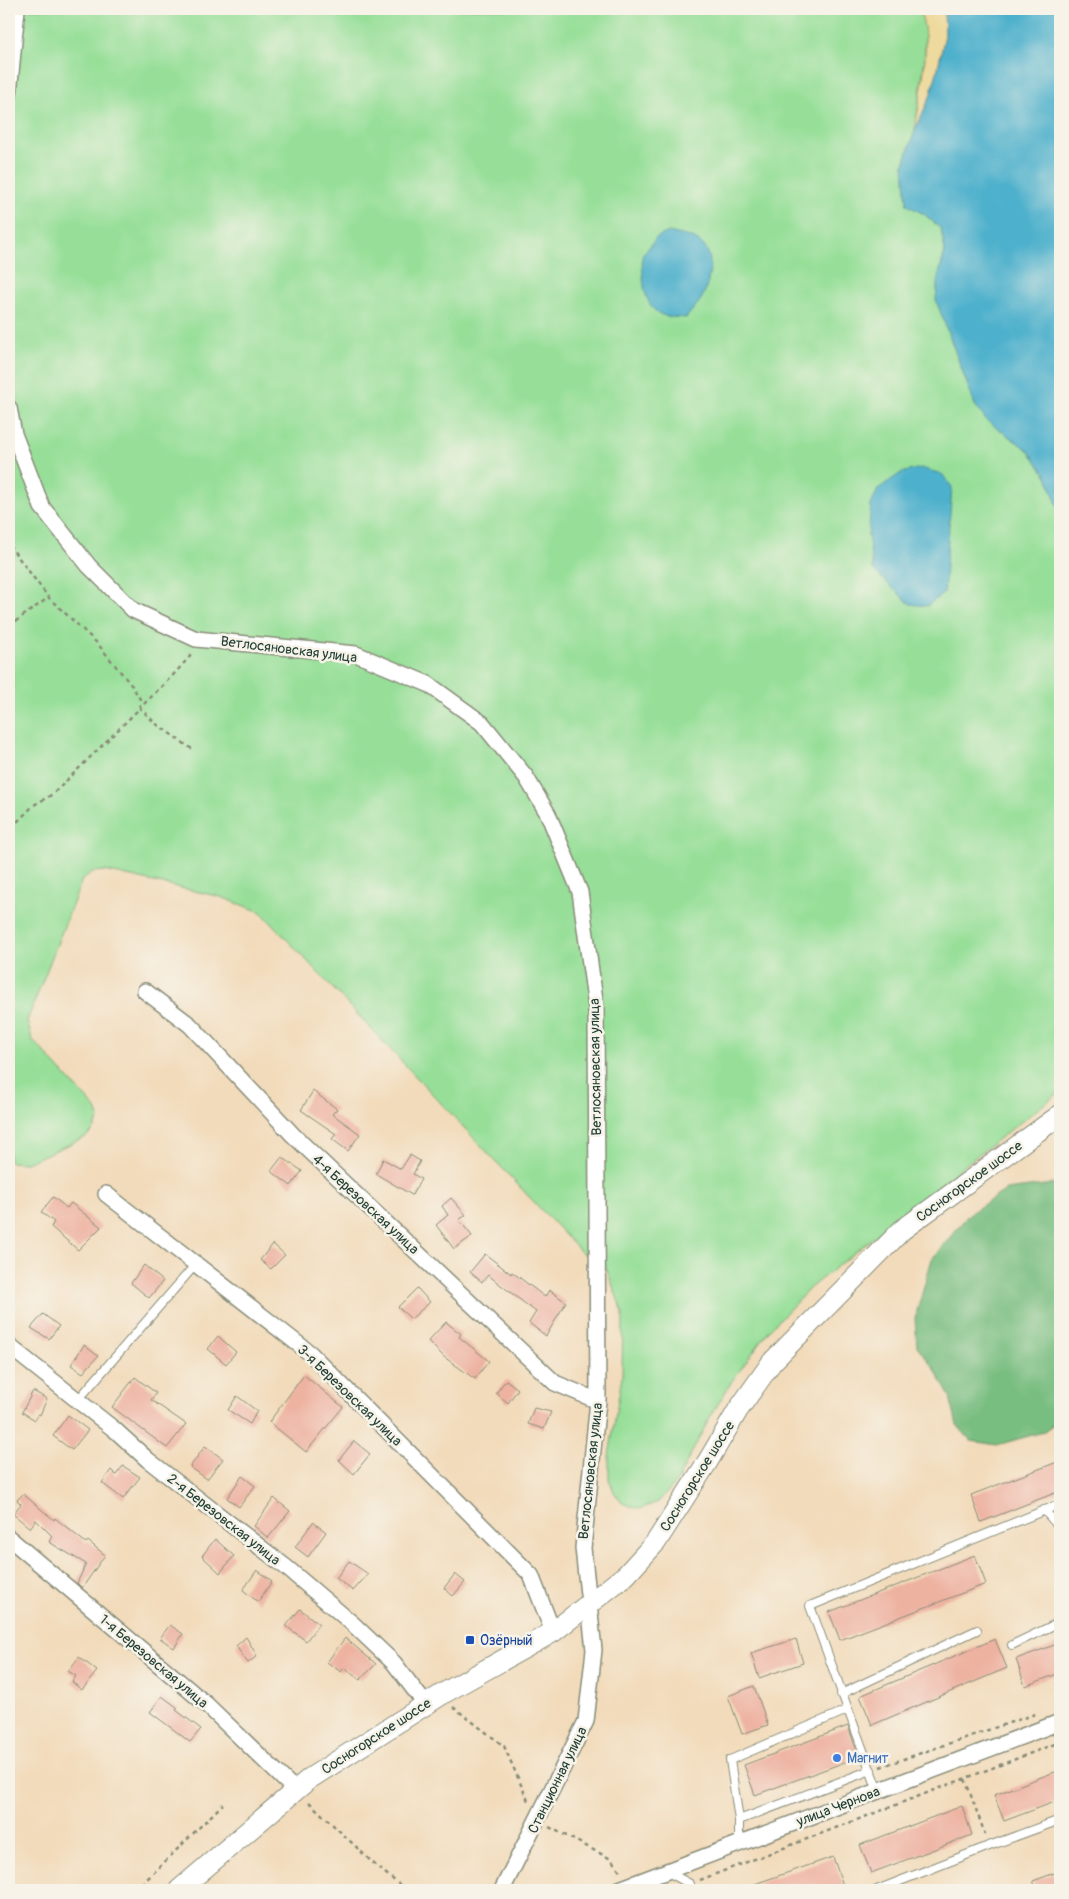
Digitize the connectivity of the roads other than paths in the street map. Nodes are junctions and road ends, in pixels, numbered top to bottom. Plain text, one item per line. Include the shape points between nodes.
1 (17, 9) edge
2 (9, 94) edge
3 (9, 408) edge
4 (145, 991) dead end
5 (1060, 1115) edge
6 (106, 1194) dead end
7 (196, 1264) junction
8 (9, 1346) edge
9 (77, 1401) junction
10 (598, 1401) junction
11 (1060, 1504) edge
12 (1044, 1510) junction
13 (1060, 1528) edge
14 (9, 1538) edge
15 (589, 1606) junction
16 (1060, 1622) edge
17 (977, 1630) dead end
18 (553, 1632) junction
19 (1012, 1645) dead end
20 (841, 1694) junction
21 (426, 1705) junction
22 (847, 1710) junction
23 (1060, 1722) edge
24 (871, 1770) junction
25 (295, 1790) junction
26 (878, 1791) junction
27 (739, 1820) junction
28 (1060, 1820) edge
29 (739, 1844) junction
30 (666, 1872) junction
31 (691, 1887) edge
32 (179, 1890) edge
33 (201, 1890) edge
34 (502, 1890) edge
35 (616, 1890) edge
36 (877, 1890) edge

1 - 2 street
3 - 10 street, Ветлосяновская улица via 14,434 42,507 89,566 133,610 196,639 356,654 428,684 482,723 526,777 548,814 580,892 596,1006
4 - 10 street, 4-я Березовская улица via 190,1025 293,1135 555,1383
5 - 15 main road, Сосногорское шоссе via 902,1230 772,1362 738,1410 656,1542 626,1575
6 - 7 street, 3-я Березовская улица
7 - 9 lane
7 - 18 street, 3-я Березовская улица via 311,1354 531,1575
8 - 9 street, 2-я Березовская улица
9 - 21 street, 2-я Березовская улица via 353,1624 394,1664
10 - 15 street, Ветлосяновская улица via 583,1548
11 - 12 lane
12 - 13 lane
12 - 20 lane via 810,1606
14 - 25 street, 1-я Березовская улица via 207,1705
15 - 18 main road, Сосногорское шоссе
15 - 34 street, Станционная улица via 594,1650 586,1721
16 - 19 lane
17 - 20 lane
18 - 21 main road, Сосногорское шоссе
20 - 22 lane
21 - 25 main road, Сосногорское шоссе
22 - 24 lane
22 - 27 lane via 730,1760
23 - 26 street, улица Чернова
24 - 26 lane
24 - 27 lane
25 - 32 main road, Сосногорское шоссе
25 - 33 main road, Сосногорское шоссе
26 - 29 street, улица Чернова
27 - 29 lane
28 - 36 lane
29 - 30 street, улица Чернова
30 - 31 lane
30 - 35 street, улица Чернова

